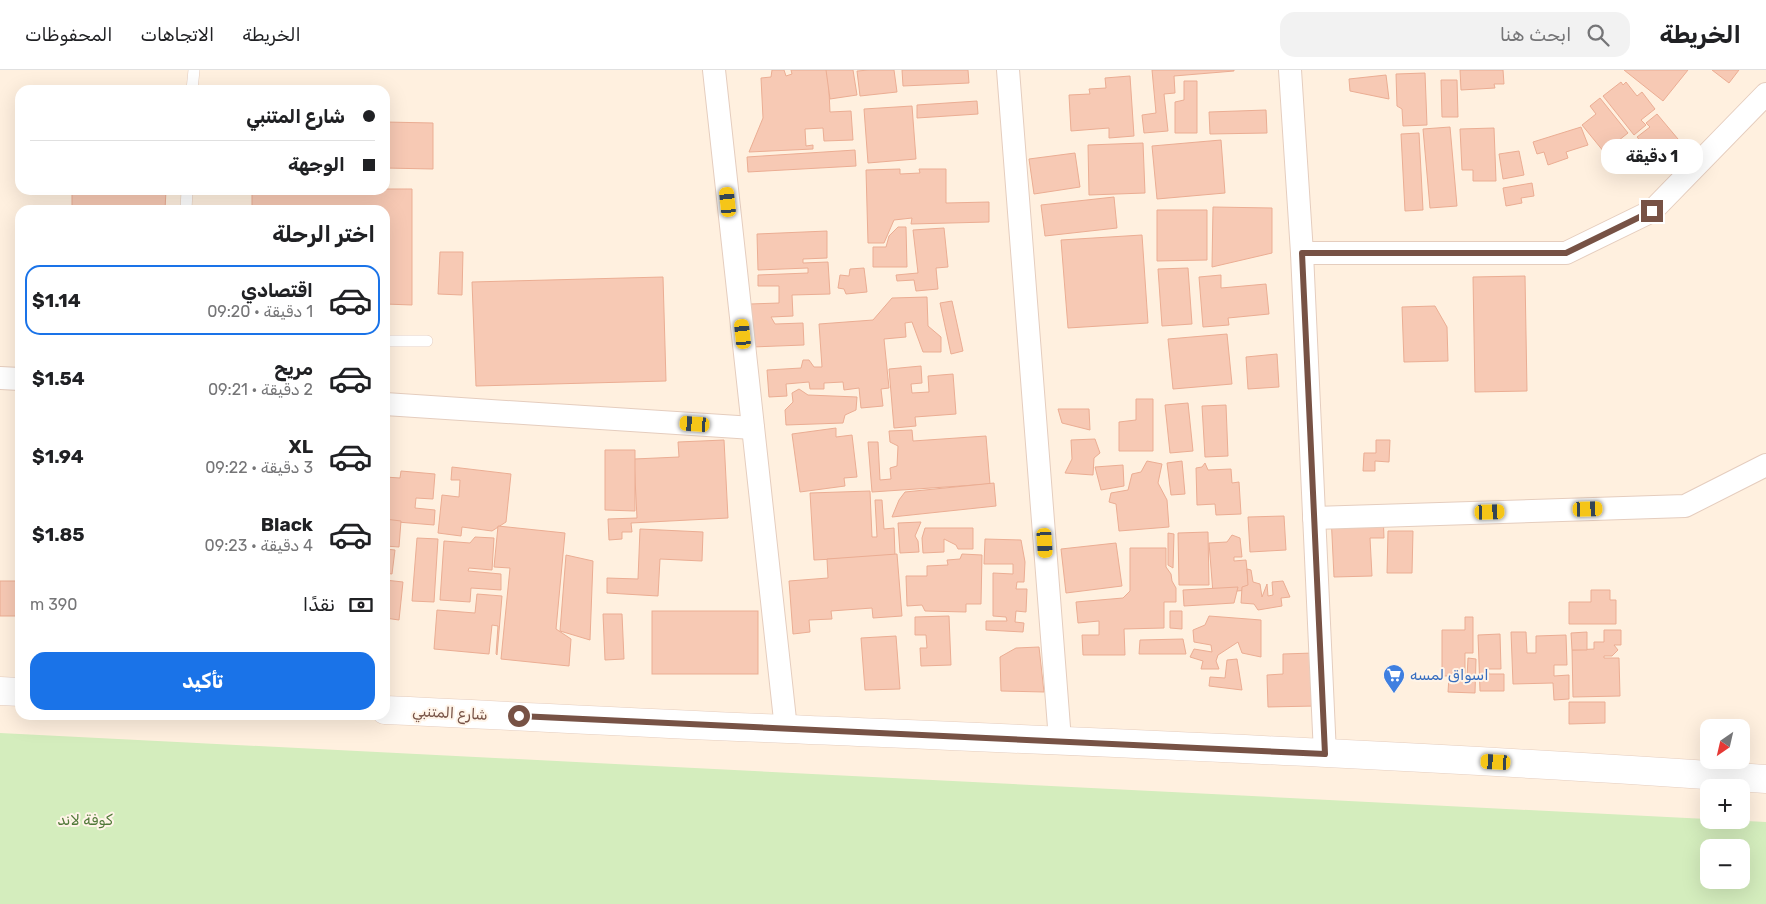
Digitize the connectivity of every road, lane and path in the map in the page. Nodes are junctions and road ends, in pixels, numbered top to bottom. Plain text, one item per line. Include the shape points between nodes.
1 (194, 70) edge
2 (714, 70) edge
3 (1008, 70) edge
4 (1290, 70) edge
5 (192, 85) edge
6 (1766, 94) edge
7 (1302, 253) junction
8 (390, 341) edge
9 (427, 341) dead end
10 (0, 378) edge
11 (15, 379) edge
12 (390, 404) edge
13 (753, 428) junction
14 (1766, 465) edge
15 (1314, 518) junction
16 (0, 690) edge
17 (15, 692) edge
18 (390, 710) edge
19 (786, 729) junction
20 (1060, 740) junction
21 (1325, 754) junction
22 (1766, 779) edge

1 - 5 lane
2 - 13 street
3 - 20 street
4 - 7 street
6 - 7 street via 1652,211 1566,253
7 - 15 street
8 - 9 lane
10 - 11 street
12 - 13 street
13 - 19 street
14 - 15 street via 1685,506
15 - 21 street
16 - 17 street
18 - 19 street, شارع المتنبي
19 - 20 street, شارع المتنبي
20 - 21 street, شارع المتنبي
21 - 22 street, شارع المتنبي

